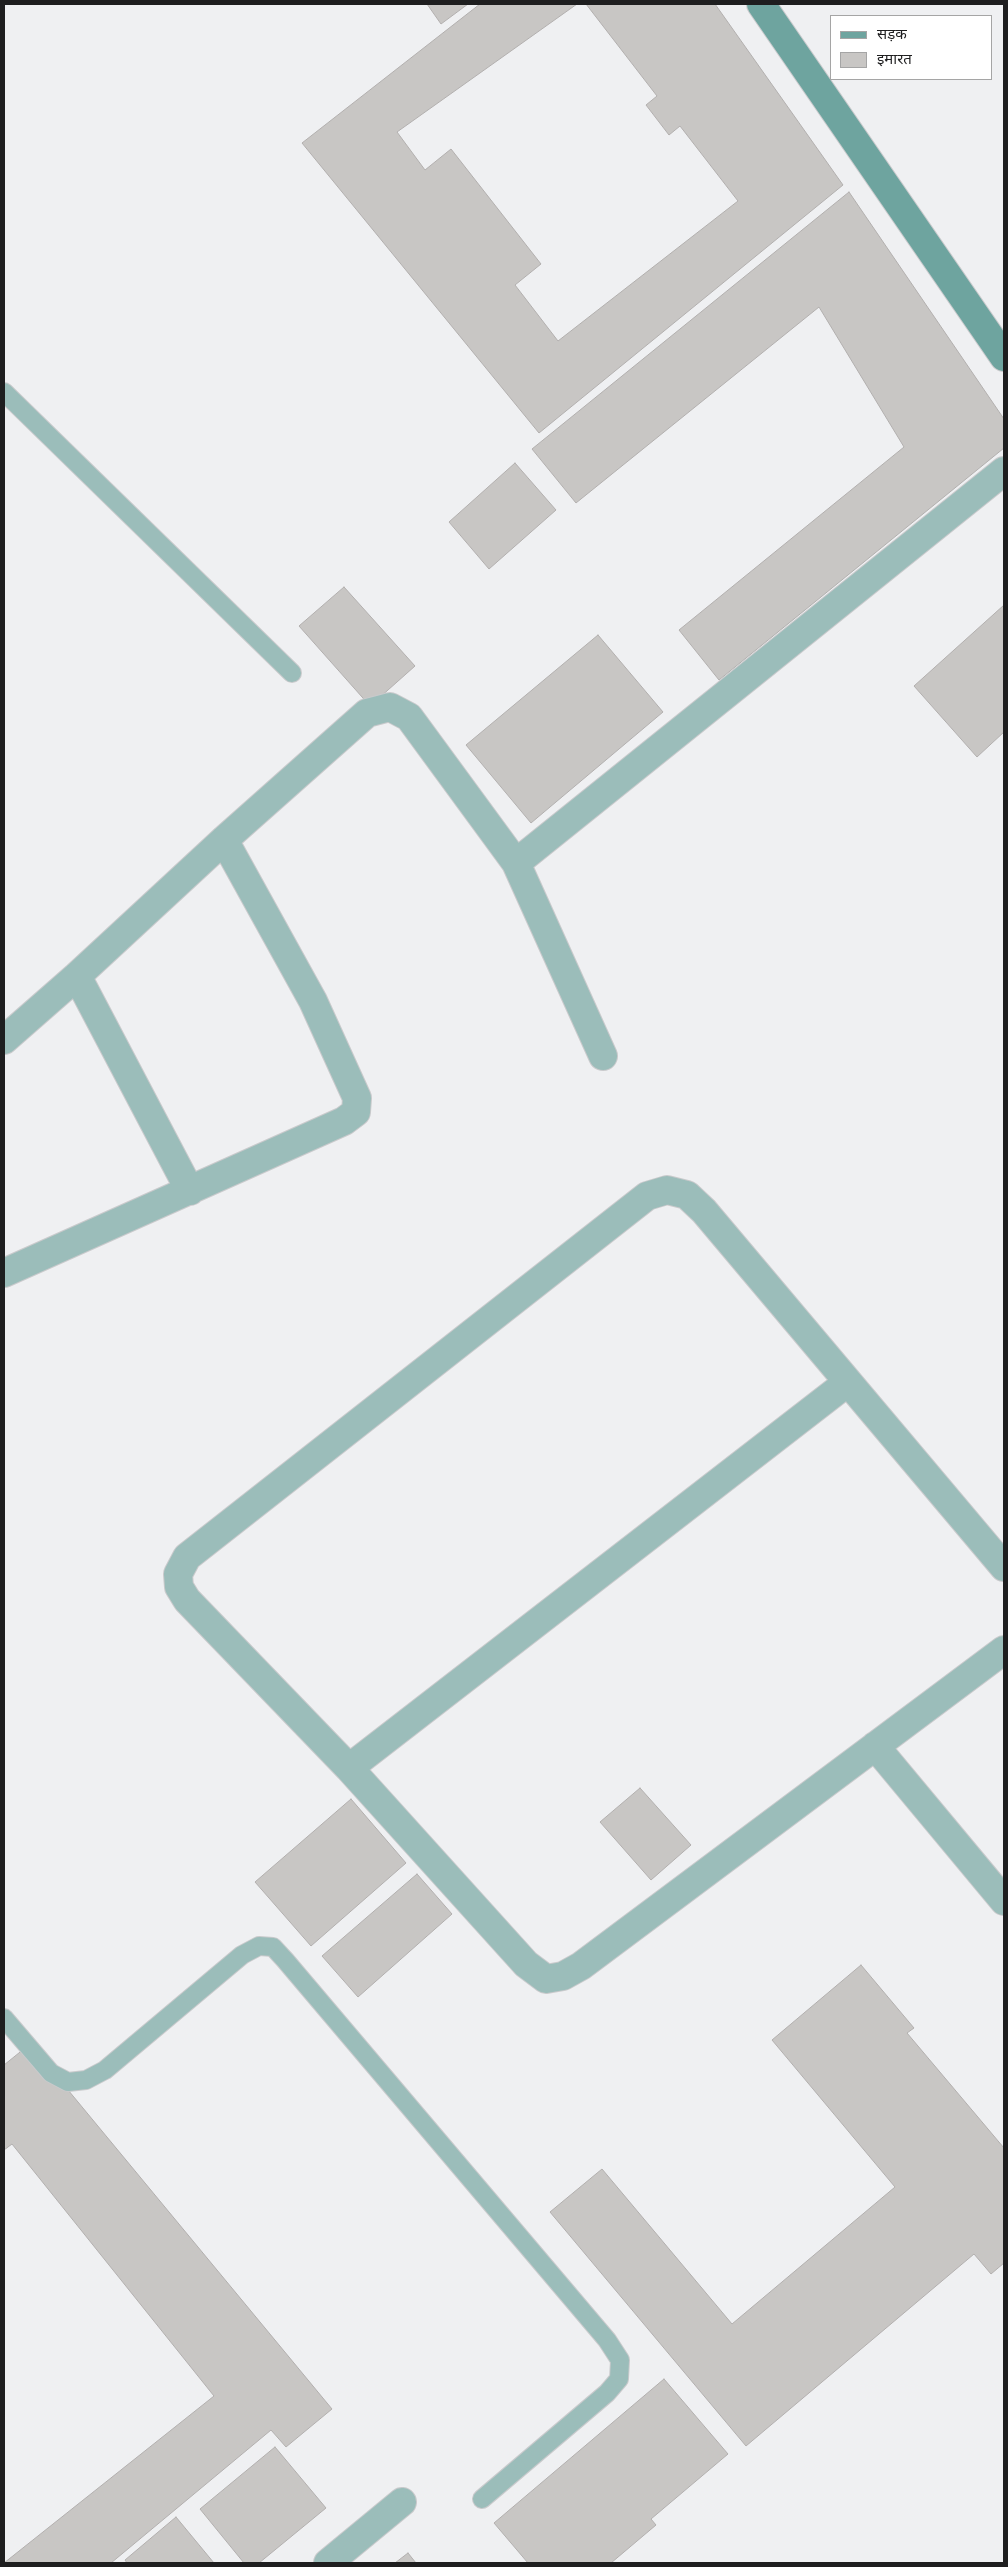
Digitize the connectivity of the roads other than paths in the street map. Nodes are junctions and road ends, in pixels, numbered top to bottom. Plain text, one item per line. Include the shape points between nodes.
1 (761, 4) edge
2 (1004, 357) edge
3 (4, 392) edge
4 (1004, 471) edge
5 (292, 673) dead end
6 (224, 840) junction
7 (516, 863) junction
8 (77, 976) junction
9 (4, 1040) edge
10 (603, 1056) dead end
11 (190, 1191) junction
12 (4, 1273) edge
13 (848, 1382) junction
14 (1004, 1567) edge
15 (1004, 1650) edge
16 (875, 1746) junction
17 (349, 1768) junction
18 (1004, 1901) edge
19 (4, 2018) edge
20 (482, 2499) dead end
21 (402, 2502) dead end
22 (328, 2563) edge

1 - 2 street
3 - 5 lane
4 - 7 street
6 - 7 street via 367,713 390,707 410,717
6 - 8 street
6 - 11 street via 313,1001 357,1098 356,1112 344,1121
7 - 10 street
8 - 9 street
8 - 11 street
11 - 12 street
13 - 14 street
13 - 17 street
13 - 17 street via 687,1195 667,1190 647,1196 187,1558 178,1574 179,1587 187,1600
15 - 16 street
16 - 17 street via 581,1966 563,1976 546,1978 526,1964
16 - 18 street
19 - 20 lane via 51,2073 68,2082 86,2080 105,2070 242,1955 258,1946 272,1947 285,1960 601,2333 620,2360 619,2379 607,2393
21 - 22 street

